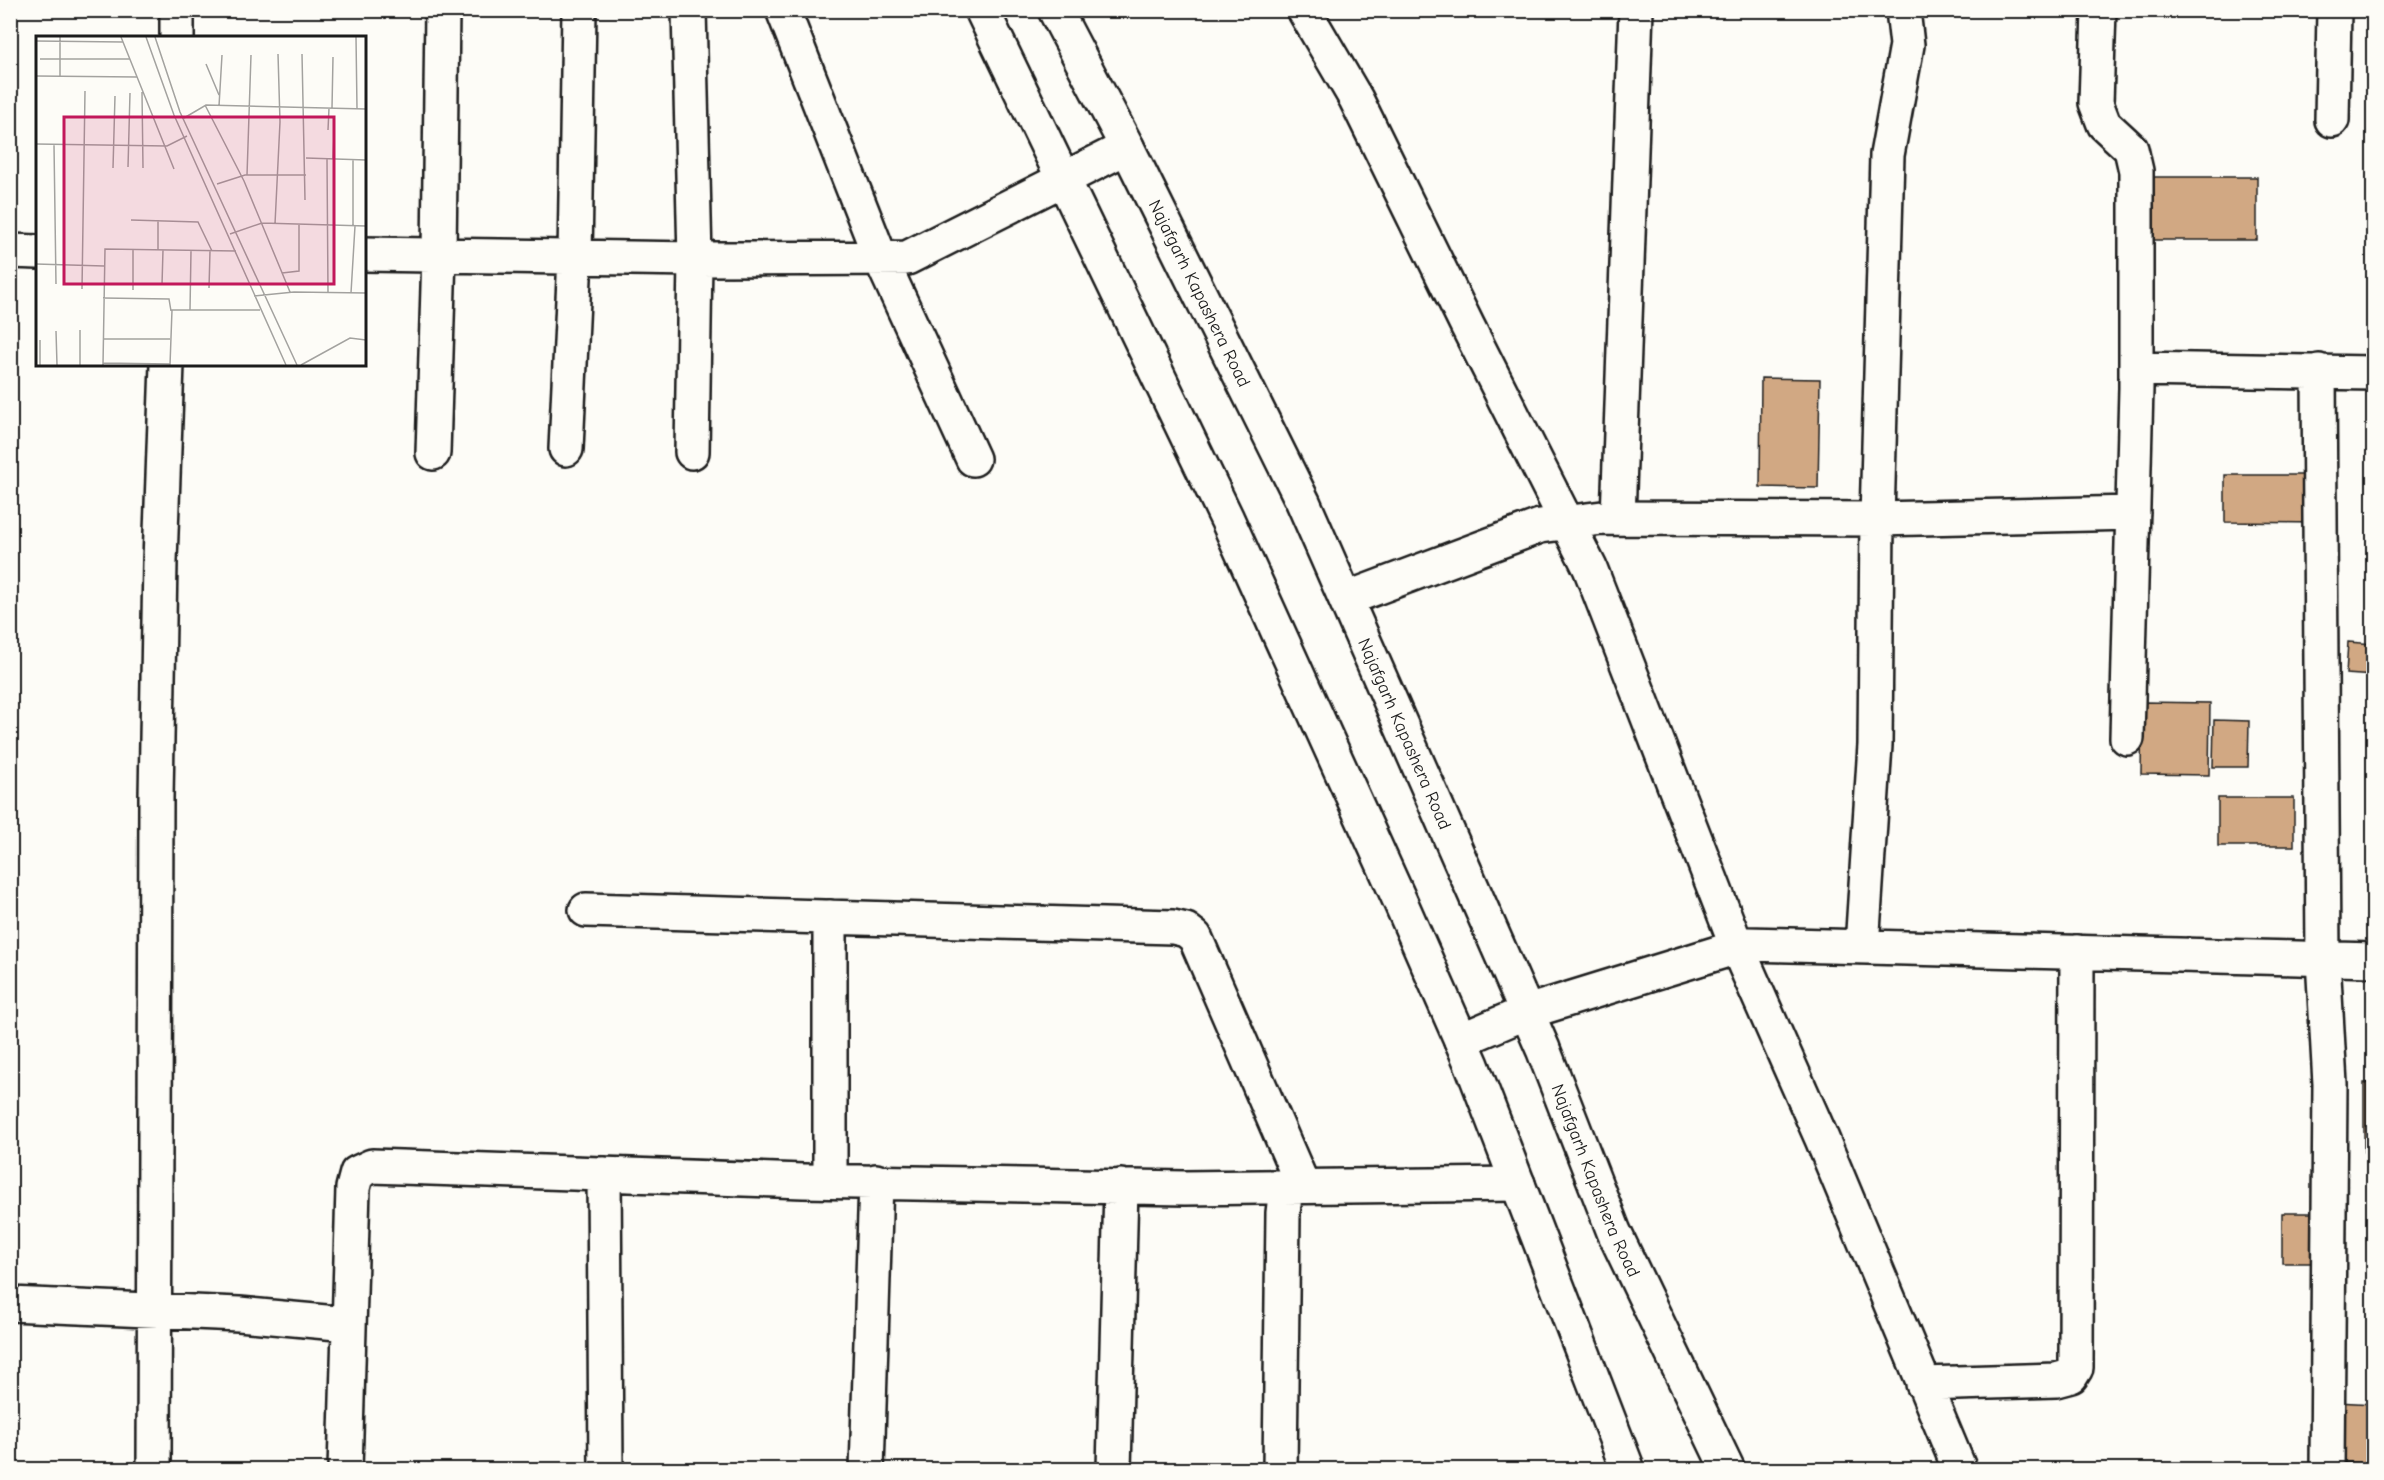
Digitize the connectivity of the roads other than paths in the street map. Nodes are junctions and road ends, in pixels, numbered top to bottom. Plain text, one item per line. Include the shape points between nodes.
1 (177, 10) edge
2 (442, 10) edge
3 (579, 10) edge
4 (689, 10) edge
5 (783, 10) edge
6 (982, 10) edge
7 (1304, 10) edge
8 (1636, 10) edge
9 (1903, 10) edge
10 (2099, 10) edge
11 (2334, 10) edge
12 (1059, 12) edge
13 (177, 36) edge
14 (2332, 120) dead end
15 (1128, 147) junction
16 (1064, 180) junction
17 (10, 251) edge
18 (36, 252) edge
19 (366, 254) edge
20 (439, 254) junction
21 (575, 257) junction
22 (880, 257) junction
23 (695, 259) junction
24 (168, 366) edge
25 (2136, 369) junction
26 (2319, 371) junction
27 (2373, 373) edge
28 (566, 449) dead end
29 (692, 452) dead end
30 (433, 453) dead end
31 (974, 459) dead end
32 (2133, 513) junction
33 (1618, 518) junction
34 (1877, 519) junction
35 (1567, 522) junction
36 (1346, 599) junction
37 (2127, 738) dead end
38 (586, 910) dead end
39 (830, 917) junction
40 (1862, 946) junction
41 (1737, 947) junction
42 (2078, 952) junction
43 (2323, 959) junction
44 (2373, 960) edge
45 (1527, 1012) junction
46 (1461, 1040) junction
47 (604, 1174) junction
48 (830, 1180) junction
49 (876, 1180) junction
50 (1518, 1184) junction
51 (1121, 1186) junction
52 (1294, 1187) junction
53 (10, 1304) edge
54 (156, 1310) junction
55 (348, 1324) junction
56 (1923, 1384) junction
57 (154, 1470) edge
58 (345, 1470) edge
59 (606, 1470) edge
60 (867, 1470) edge
61 (1114, 1470) edge
62 (1280, 1470) edge
63 (1628, 1470) edge
64 (1728, 1470) edge
65 (1960, 1470) edge
66 (2327, 1470) edge

1 - 13 street
2 - 20 street
3 - 21 street
4 - 23 street
5 - 22 street
6 - 16 street
7 - 35 street via 1356,99
8 - 33 street
9 - 34 street via 1907,45 1887,155
10 - 25 street via 2096,103 2104,124 2131,149 2136,171
11 - 14 street
12 - 15 street, Najafgarh Kapashera Road
15 - 16 street
15 - 36 street, Najafgarh Kapashera Road via 1303,502
16 - 22 street via 907,258
16 - 46 street via 1227,519
17 - 18 street
19 - 20 street
20 - 21 street
20 - 30 street
21 - 23 street
21 - 28 street
22 - 23 street
22 - 31 street
23 - 29 street
24 - 54 street via 156,822
25 - 26 street
25 - 32 street
26 - 27 street
26 - 43 street
32 - 34 street
32 - 37 street
33 - 34 street
33 - 35 street
34 - 40 street via 1875,745
35 - 36 street via 1540,526
35 - 41 street via 1590,568
36 - 45 street, Najafgarh Kapashera Road
38 - 39 street
39 - 48 street
39 - 52 street via 1186,930 1195,937
40 - 41 street
40 - 42 street
41 - 45 street
41 - 56 street via 1827,1150
42 - 43 street
42 - 56 street via 2076,1368 2071,1376 2056,1380
43 - 44 street
43 - 66 street via 2330,1084
45 - 46 street
45 - 64 street, Najafgarh Kapashera Road via 1614,1232
46 - 50 street
47 - 48 street
47 - 55 street via 372,1166 357,1173 353,1188
47 - 59 street
48 - 49 street
49 - 51 street
49 - 60 street
50 - 52 street
50 - 63 street
51 - 52 street
51 - 61 street
52 - 62 street via 1283,1213
53 - 54 street
54 - 55 street
54 - 57 street
55 - 58 street
56 - 65 street

